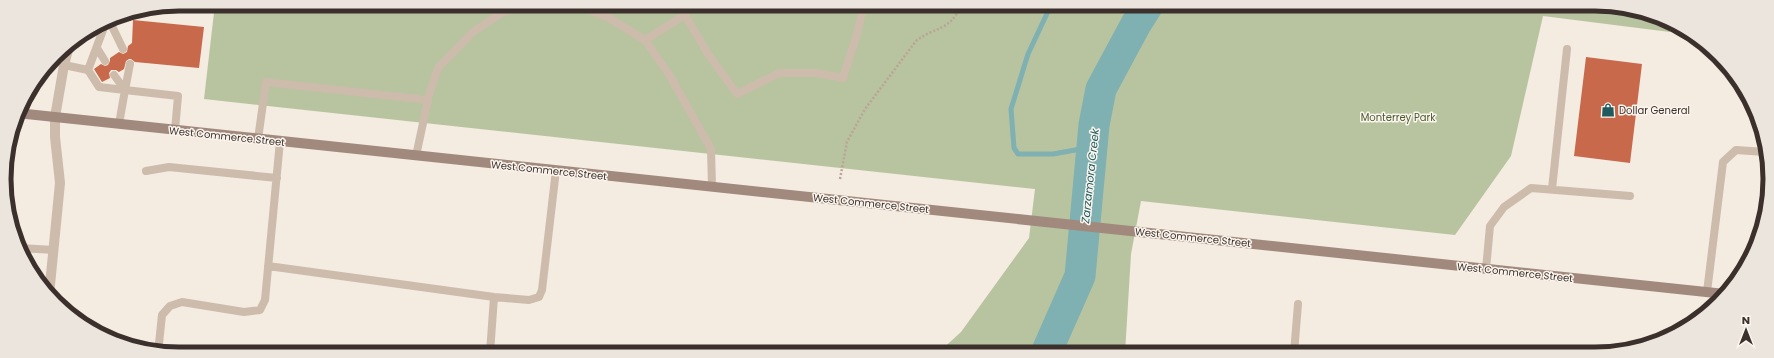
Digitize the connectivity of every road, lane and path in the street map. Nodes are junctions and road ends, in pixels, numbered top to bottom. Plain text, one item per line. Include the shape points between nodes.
1 (507, 11) edge
2 (592, 11) edge
3 (683, 11) edge
4 (863, 11) edge
5 (959, 11) edge
6 (685, 15) junction
7 (111, 26) edge
8 (104, 29) edge
9 (645, 40) junction
10 (97, 48) junction
11 (123, 49) dead end
12 (1567, 49) dead end
13 (67, 54) edge
14 (105, 62) dead end
15 (130, 64) dead end
16 (64, 65) junction
17 (88, 70) junction
18 (114, 75) dead end
19 (125, 90) junction
20 (428, 100) junction
21 (24, 114) edge
22 (55, 117) junction
23 (119, 124) junction
24 (175, 130) junction
25 (258, 139) junction
26 (280, 141) junction
27 (1761, 152) edge
28 (416, 156) junction
29 (556, 170) junction
30 (146, 171) dead end
31 (276, 178) junction
32 (840, 179) dead end
33 (712, 187) junction
34 (1552, 189) junction
35 (1630, 196) dead end
36 (26, 248) edge
37 (54, 250) junction
38 (268, 266) junction
39 (1486, 269) junction
40 (50, 286) edge
41 (1707, 292) junction
42 (1718, 293) edge
43 (494, 297) junction
44 (1298, 304) dead end
45 (159, 346) edge
46 (490, 347) edge
47 (1294, 347) edge

1 - 20 lane via 473,32 438,68
2 - 9 lane via 609,18
3 - 6 lane
4 - 6 lane via 843,78 817,73 779,73 737,94 708,54
5 - 32 path via 947,26 923,35 916,41 865,108 847,142
6 - 9 lane
7 - 11 lane
8 - 10 lane
9 - 33 lane via 670,76 711,148
10 - 14 lane
10 - 17 lane
12 - 34 lane
13 - 16 street
15 - 19 lane
16 - 17 lane
16 - 22 street
17 - 19 lane via 99,87
18 - 19 lane
19 - 23 lane
19 - 24 lane via 178,96
20 - 25 lane via 266,82
20 - 28 lane
21 - 22 main road, West Commerce Street
22 - 23 main road, West Commerce Street
22 - 37 street via 60,183
23 - 24 main road, West Commerce Street
24 - 25 main road, West Commerce Street
25 - 26 main road, West Commerce Street
26 - 28 main road, West Commerce Street
26 - 31 lane
27 - 41 lane via 1736,150 1723,162
28 - 29 main road, West Commerce Street
29 - 33 main road, West Commerce Street
29 - 43 lane via 542,290 539,297 529,300
30 - 31 lane via 169,167
31 - 38 lane
33 - 39 main road, West Commerce Street
34 - 35 lane
34 - 39 lane via 1531,188 1504,207 1490,226
36 - 37 lane
37 - 40 street
38 - 43 lane
38 - 45 lane via 265,300 260,310 244,312 182,302 170,306 162,315
39 - 41 main road, West Commerce Street
41 - 42 main road, West Commerce Street
43 - 46 lane
44 - 47 lane

